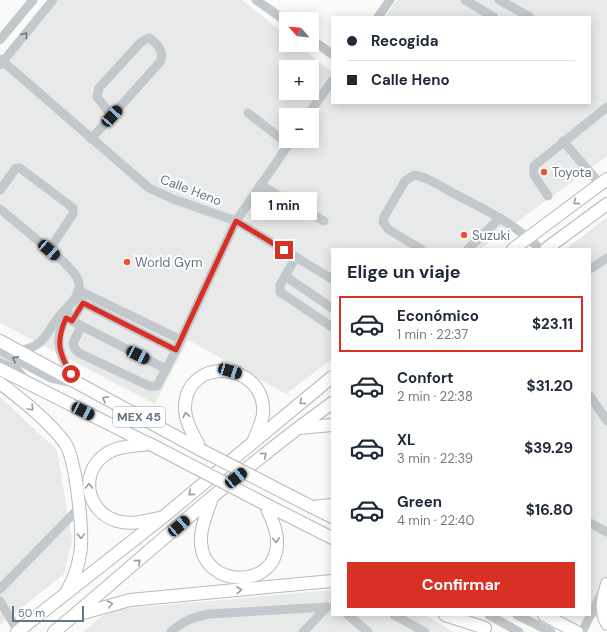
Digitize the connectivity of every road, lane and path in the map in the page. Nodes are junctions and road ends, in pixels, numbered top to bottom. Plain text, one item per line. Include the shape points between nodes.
1 (33, 0) edge
2 (256, 0) edge
3 (390, 0) edge
4 (465, 0) edge
5 (499, 0) edge
6 (50, 1) edge
7 (279, 16) edge
8 (379, 16) edge
9 (492, 16) edge
10 (528, 16) edge
11 (0, 40) edge
12 (319, 45) edge
13 (331, 53) edge
14 (1, 62) edge
15 (331, 82) edge
16 (313, 108) edge
17 (607, 108) edge
18 (248, 113) dead end
19 (112, 116) junction
20 (279, 136) edge
21 (91, 139) junction
22 (563, 141) junction
23 (286, 148) edge
24 (603, 182) edge
25 (260, 185) junction
26 (0, 190) edge
27 (548, 196) dead end
28 (607, 204) edge
29 (0, 209) edge
30 (500, 218) junction
31 (236, 221) junction
32 (324, 222) dead end
33 (530, 238) junction
34 (419, 248) edge
35 (469, 248) edge
36 (515, 248) edge
37 (539, 248) edge
38 (547, 248) edge
39 (49, 250) junction
40 (296, 257) junction
41 (607, 258) edge
42 (591, 268) edge
43 (285, 276) junction
44 (331, 278) edge
45 (76, 294) junction
46 (83, 303) junction
47 (331, 307) edge
48 (66, 318) junction
49 (331, 326) edge
50 (81, 327) junction
51 (181, 340) junction
52 (0, 341) edge
53 (176, 350) junction
54 (0, 351) edge
55 (19, 351) junction
56 (0, 362) edge
57 (0, 369) edge
58 (166, 369) junction
59 (331, 378) edge
60 (0, 383) edge
61 (29, 384) junction
62 (77, 384) junction
63 (591, 397) edge
64 (331, 404) edge
65 (607, 421) edge
66 (331, 425) edge
67 (297, 428) junction
68 (253, 442) junction
69 (150, 444) junction
70 (201, 450) junction
71 (212, 497) junction
72 (265, 504) junction
73 (331, 505) edge
74 (312, 507) junction
75 (78, 508) junction
76 (331, 516) edge
77 (162, 517) junction
78 (591, 524) edge
79 (607, 532) edge
80 (331, 537) edge
81 (331, 580) edge
82 (607, 584) edge
83 (0, 589) edge
84 (66, 594) junction
85 (0, 601) edge
86 (330, 606) edge
87 (591, 615) edge
88 (73, 616) junction
89 (353, 616) edge
90 (396, 616) edge
91 (448, 616) edge
92 (467, 616) edge
93 (491, 616) edge
94 (519, 616) edge
95 (546, 616) edge
96 (590, 616) edge
97 (607, 624) edge
98 (489, 630) edge
99 (17, 632) edge
100 (54, 632) edge
101 (171, 632) edge
102 (303, 632) edge
103 (368, 632) edge
104 (425, 632) edge
105 (519, 632) edge
106 (551, 632) edge
107 (577, 632) edge
108 (582, 632) edge

1 - 11 street
2 - 7 street
3 - 8 street
4 - 9 street
5 - 10 street
14 -> 6 street
12 - 13 street
14 - 21 street, Calle Heno
15 - 16 street
17 - 22 street
18 - 20 street
19 - 19 street via 163,57 162,51 148,38 141,42 99,88 98,97
19 - 21 street
21 - 31 street, Calle Heno via 149,188
22 - 24 street
22 - 27 street via 533,168 534,175
23 - 25 street
24 -> 33 main road
25 - 31 street
25 - 32 street
26 - 39 street via 16,168 20,168 73,208 74,214
28 - 38 main road
29 - 39 street
30 - 33 street
30 - 34 street via 419,175 411,176 405,181 383,222 389,230
30 - 35 street
31 - 40 street, Calle Heno
31 - 51 street
33 - 36 main road
33 - 37 street
39 - 45 street via 74,273 80,284
40 - 43 street
40 - 44 street, Calle Heno
41 - 42 street
43 - 47 street
43 - 49 street via 280,285 280,292
45 - 46 street
45 - 48 street
45 - 51 street
46 - 48 street
46 - 53 street
48 - 50 street
48 - 55 street via 40,343
48 - 62 street via 59,344 65,364
50 - 58 street
50 - 58 street via 73,343 79,353 149,386 157,386
51 - 53 street
52 - 55 main road, MEX 45
53 - 58 street
62 -> 54 street via 51,378
55 - 62 main road, MEX 45
56 - 61 street via 16,369
57 - 61 main road, MEX 45
59 -> 68 main road
60 -> 75 main road via 25,403 65,444 71,459
61 - 69 main road, MEX 45
70 -> 62 main road, MEX 45
63 - 65 street
64 - 67 main road
66 - 67 main road
71 -> 67 main road
70 -> 68 main road via 186,416 187,396 198,379 219,371 239,374 259,391 263,415
68 -> 77 main road
69 - 72 main road, MEX 45, bridge
77 -> 69 main road via 137,523 117,521 99,509 89,492 88,482 91,473 97,462 106,454 131,446
70 - 74 main road, MEX 45, bridge
72 -> 71 main road via 276,533 276,551 262,571 251,578 238,578 214,570 203,555 202,534
88 -> 71 main road
72 - 80 main road, MEX 45
73 - 74 main road
74 - 76 main road, MEX 45
75 - 83 street
75 -> 84 main road via 82,536 81,552
77 - 84 main road
78 - 79 street
88 -> 81 main road via 130,600
82 - 87 street
82 - 97 main road via 602,608
84 - 99 main road
85 - 99 street
86 - 101 street via 209,614 192,618
86 - 102 street
88 - 100 main road
89 - 103 street
90 - 104 street
91 - 98 main road
92 - 98 main road
93 - 105 street
94 - 106 street
95 - 107 main road
96 - 108 street

